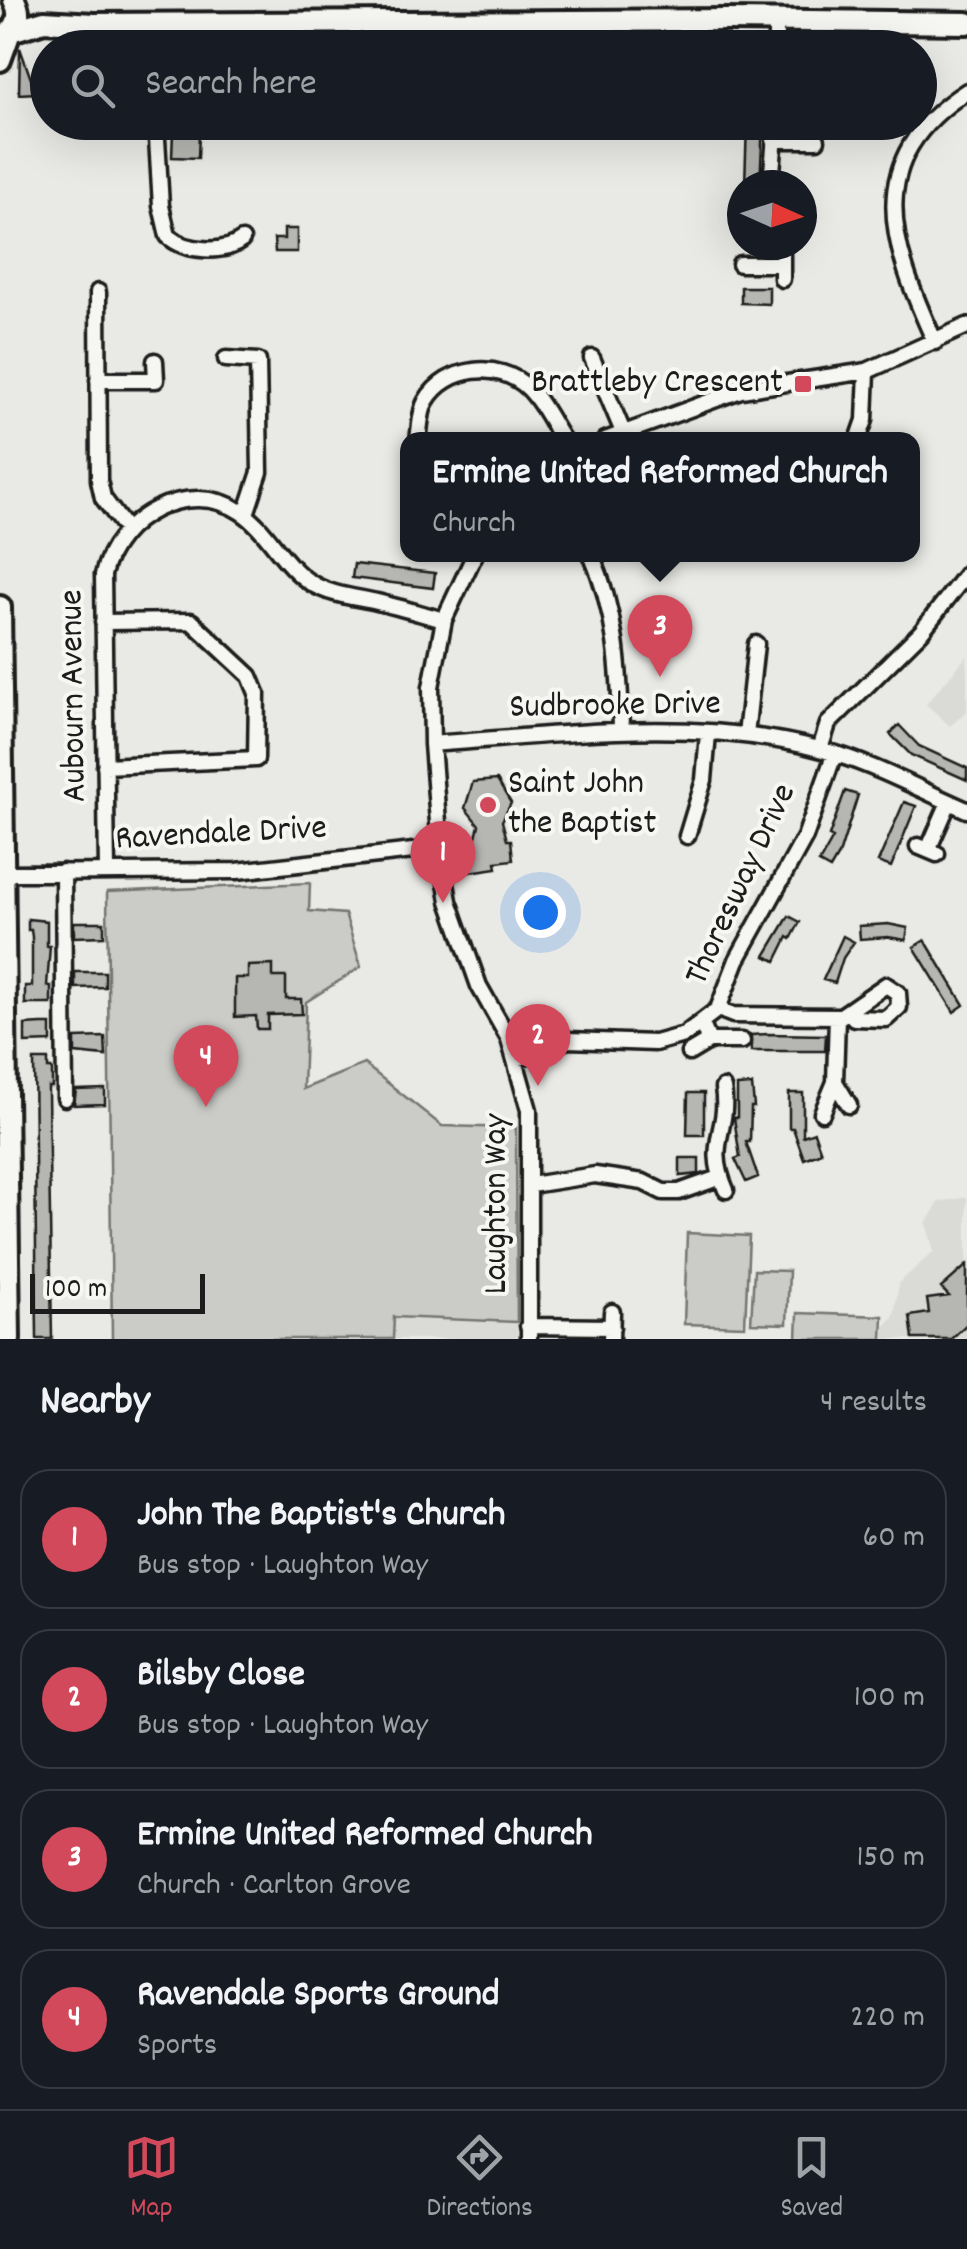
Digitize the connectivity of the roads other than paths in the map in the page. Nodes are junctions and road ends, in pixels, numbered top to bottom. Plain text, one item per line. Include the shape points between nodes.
1 (15, 2) edge
2 (776, 20) junction
3 (44, 21) junction
4 (967, 23) edge
5 (154, 24) junction
6 (154, 30) edge
7 (776, 30) edge
8 (7, 34) edge
9 (0, 60) edge
10 (967, 91) edge
11 (937, 112) edge
12 (157, 140) edge
13 (774, 140) joint
14 (817, 140) dead end
15 (913, 140) edge
16 (772, 170) edge
17 (242, 240) dead end
18 (782, 260) edge
19 (740, 264) dead end
20 (98, 292) dead end
21 (966, 330) edge
22 (935, 342) junction
23 (592, 358) dead end
24 (226, 359) dead end
25 (155, 360) dead end
26 (867, 371) junction
27 (98, 380) junction
28 (419, 432) edge
29 (558, 432) edge
30 (624, 432) joint
31 (861, 432) edge
32 (246, 514) junction
33 (126, 529) junction
34 (471, 562) edge
35 (597, 562) edge
36 (967, 572) edge
37 (0, 607) edge
38 (444, 620) junction
39 (102, 622) junction
40 (756, 644) dead end
41 (621, 730) junction
42 (708, 734) junction
43 (746, 735) junction
44 (432, 744) junction
45 (827, 752) junction
46 (105, 766) junction
47 (948, 802) junction
48 (967, 810) edge
49 (687, 836) dead end
50 (440, 848) junction
51 (928, 851) dead end
52 (63, 872) junction
53 (107, 872) junction
54 (4, 873) junction
55 (718, 1009) junction
56 (700, 1022) junction
57 (742, 1041) dead end
58 (710, 1042) junction
59 (689, 1054) dead end
60 (517, 1059) junction
61 (835, 1082) junction
62 (723, 1088) dead end
63 (65, 1098) dead end
64 (849, 1105) dead end
65 (822, 1113) dead end
66 (531, 1185) junction
67 (612, 1326) edge
68 (528, 1333) edge
69 (9, 1339) edge

1 - 3 main road
1 - 8 main road via 18,19
2 - 4 main road
2 - 5 main road
2 - 7 street
3 - 5 main road
3 - 8 main road
5 - 6 street
8 - 9 main road
10 - 11 street
12 - 17 street via 168,236 186,248 232,248
13 - 14 street
13 - 16 street
15 - 22 street via 895,190 895,228 906,278
18 - 19 street via 782,271
20 - 27 street
21 - 22 street
22 - 26 street
23 - 30 street
24 - 32 street via 258,361 260,472
25 - 27 street via 156,380
26 - 30 street via 741,390
26 - 31 street
27 - 33 street via 99,480 103,498
28 - 29 street via 424,403 441,383 469,370 500,372 528,388
32 - 33 street via 218,502 183,502 154,509
32 - 38 street via 311,583
33 - 39 street, Aubourn Avenue via 104,570
34 - 38 street, Laughton Way
35 - 41 street via 620,664
36 - 45 street, Thoresway Drive via 921,632 828,724
37 - 54 main road
38 - 44 street, Laughton Way via 431,687
39 - 46 street, Aubourn Avenue
39 - 46 street via 191,621 250,676 258,693 256,759
40 - 43 street
41 - 42 street, Sudbrooke Drive
41 - 44 street, Sudbrooke Drive
42 - 43 street, Sudbrooke Drive
42 - 49 street via 704,780
43 - 45 street, Sudbrooke Drive
44 - 50 street, Laughton Way
45 - 47 street, Sudbrooke Drive via 896,775
45 - 55 street, Thoresway Drive via 805,837 737,960
46 - 53 street, Aubourn Avenue
47 - 48 street, Sudbrooke Drive
47 - 51 street
50 - 53 street, Ravendale Drive via 238,871
50 - 60 street, Laughton Way via 461,940
52 - 53 street, Ravendale Drive
52 - 54 street, Ravendale Drive
52 - 63 street
54 - 69 main road
55 - 56 street, Thoresway Drive
55 - 61 street via 733,1015 843,1014
56 - 58 street
56 - 60 street, Thoresway Drive via 655,1043 568,1040
57 - 58 street
58 - 59 street
60 - 66 street, Laughton Way via 530,1110
61 - 64 street
61 - 65 street
62 - 66 street via 716,1144 724,1184 664,1192 595,1175
66 - 68 street, Laughton Way
67 - 68 street

